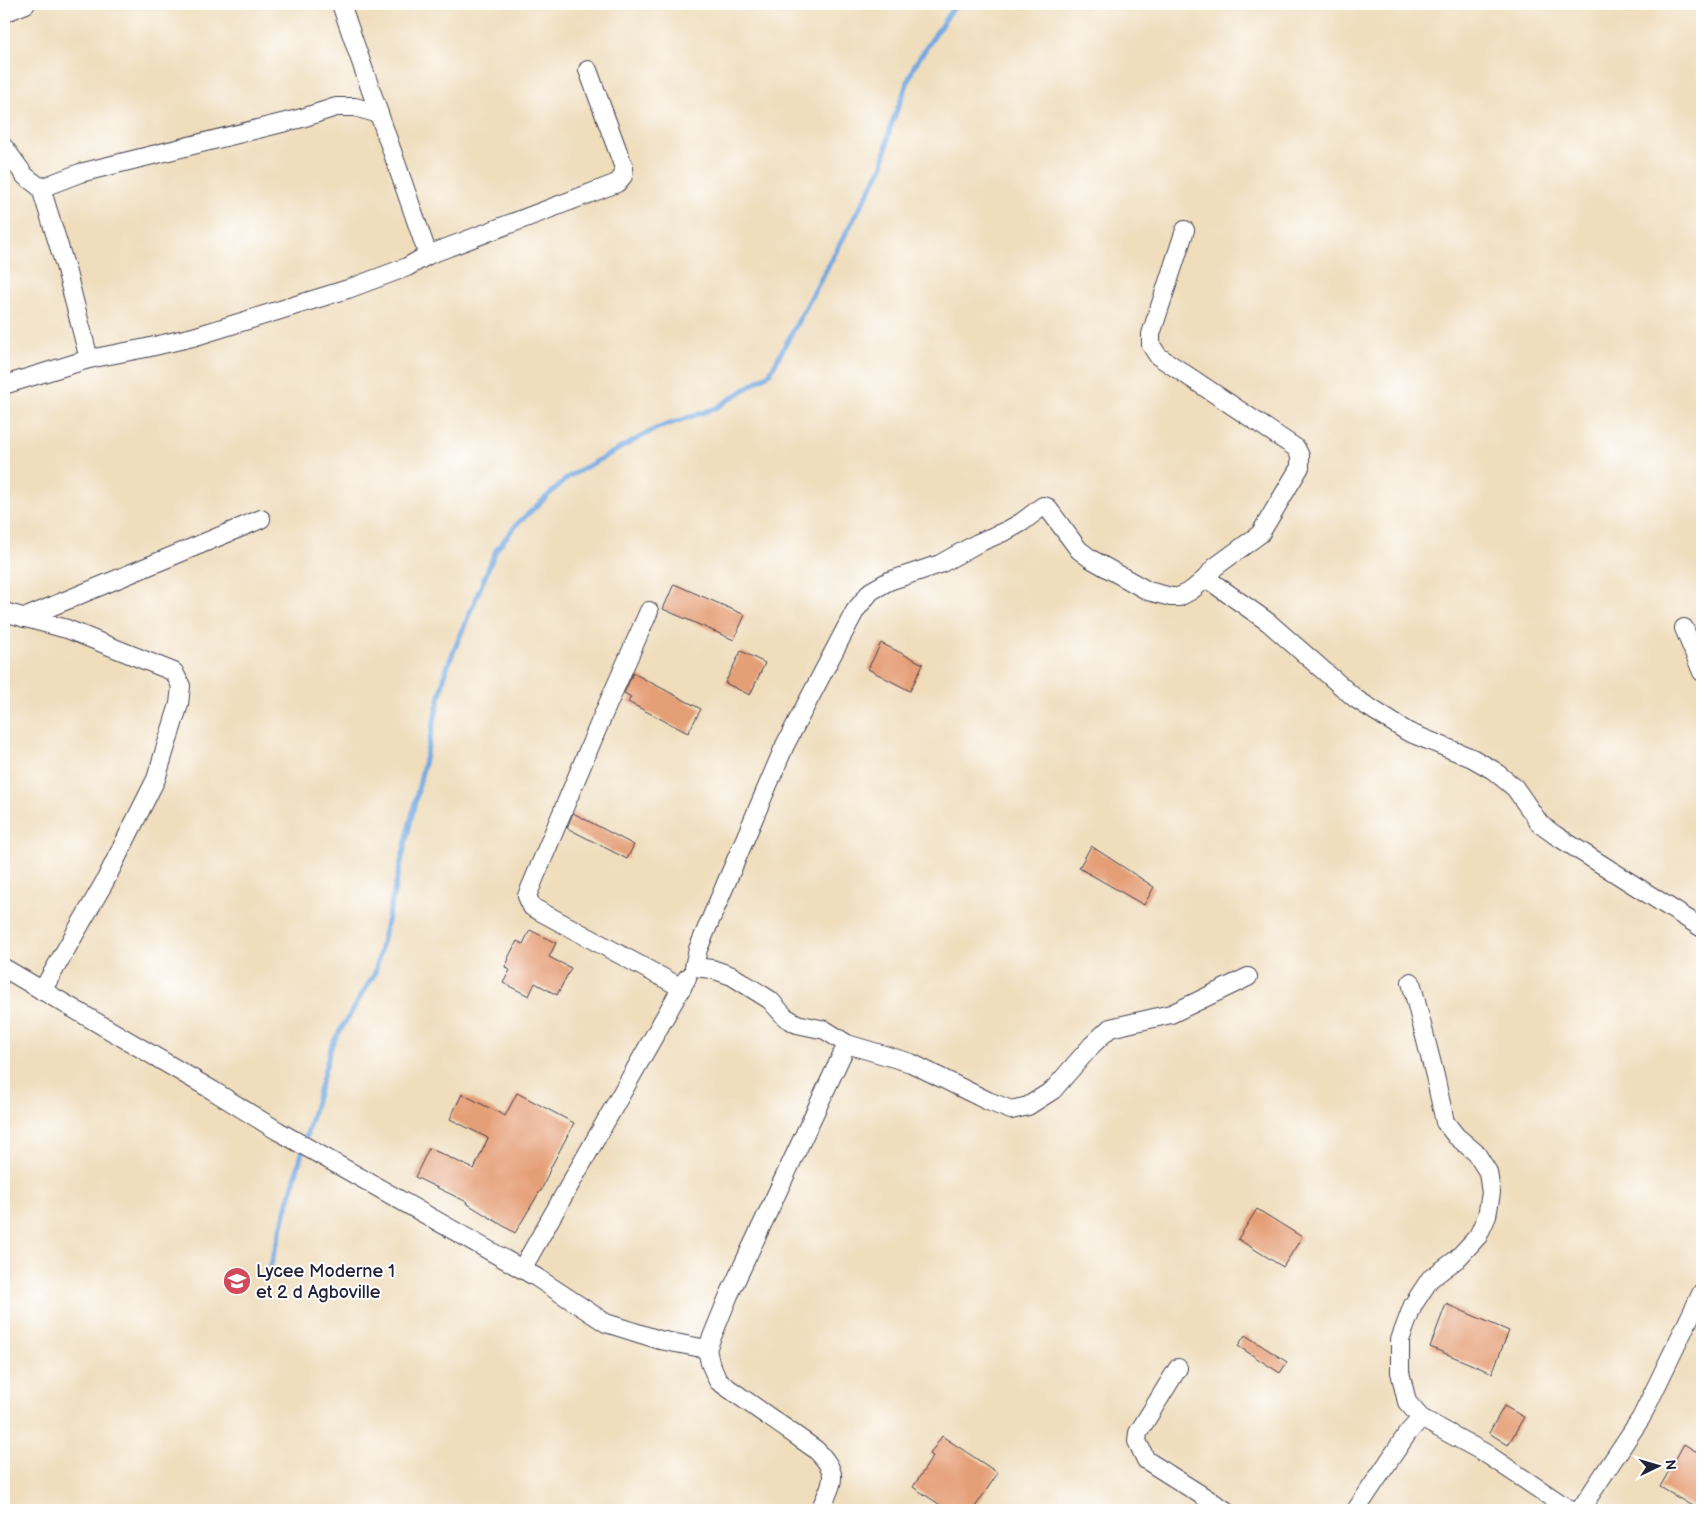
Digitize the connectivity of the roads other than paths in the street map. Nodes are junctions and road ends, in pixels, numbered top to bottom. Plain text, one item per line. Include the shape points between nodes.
1 (26, 4) edge
2 (341, 4) edge
3 (4, 13) edge
4 (588, 70) dead end
5 (379, 114) junction
6 (4, 147) edge
7 (41, 188) junction
8 (1185, 230) dead end
9 (428, 255) junction
10 (89, 358) junction
11 (4, 385) edge
12 (261, 519) dead end
13 (1206, 578) junction
14 (4, 612) edge
15 (649, 612) dead end
16 (24, 618) junction
17 (1684, 628) dead end
18 (1702, 672) edge
19 (1702, 928) edge
20 (694, 967) junction
21 (4, 968) edge
22 (1248, 977) dead end
23 (1412, 982) dead end
24 (682, 988) junction
25 (42, 991) junction
26 (847, 1044) junction
27 (522, 1269) junction
28 (1702, 1292) edge
29 (707, 1349) junction
30 (1178, 1368) dead end
31 (1421, 1418) junction
32 (820, 1510) edge
33 (1224, 1510) edge
34 (1356, 1510) edge
35 (1570, 1510) edge
36 (1580, 1510) edge

1 - 3 street
2 - 5 street
4 - 9 street via 624,168 617,183
5 - 7 street via 355,107 336,107 80,173
5 - 9 street
6 - 7 street via 25,176
7 - 10 street
8 - 13 street via 1151,334 1151,345 1158,356 1296,448 1300,456 1300,467 1260,534 1215,567
9 - 10 street via 407,267 348,289 193,337
10 - 11 street
12 - 16 street
13 - 19 street via 1268,622 1356,699 1408,732 1493,770 1515,788 1540,824
13 - 20 street via 1179,597 1148,590 1079,550 1048,507 1043,506 1015,526 940,564 889,581 871,592 855,610 785,745 698,949
14 - 16 street
15 - 24 street via 527,896 532,907
16 - 25 street via 66,629 174,672 181,686 179,704 156,779 104,883
17 - 18 street
20 - 24 street
20 - 26 street via 732,976 770,1000 785,1017 797,1024 825,1030
21 - 25 street
22 - 26 street via 1171,1014 1110,1028 1053,1090 1028,1106 1011,1110 911,1063
23 - 31 street via 1444,1122 1476,1154 1488,1172 1491,1193 1487,1216 1478,1236 1457,1259 1430,1279 1413,1305 1400,1340 1400,1372 1407,1402
24 - 27 street
25 - 27 street via 278,1131
26 - 29 street via 729,1295
27 - 29 street via 606,1323 660,1340
28 - 36 street via 1642,1418
29 - 32 street via 718,1381 828,1461 832,1484
30 - 33 street via 1138,1434 1137,1442 1146,1460
31 - 34 street
31 - 35 street via 1485,1452

